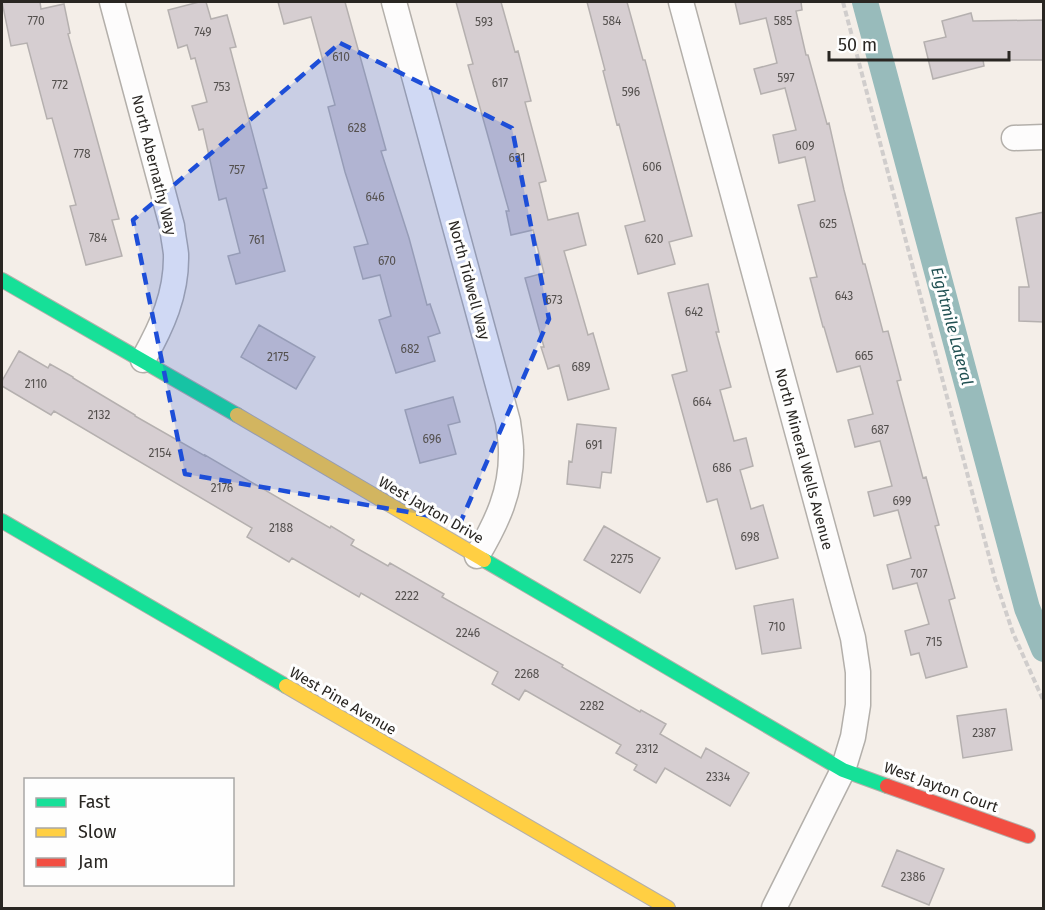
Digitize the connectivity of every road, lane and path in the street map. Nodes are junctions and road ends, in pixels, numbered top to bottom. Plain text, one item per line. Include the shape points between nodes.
1 (112, 2) edge
2 (394, 2) edge
3 (681, 2) edge
4 (843, 2) edge
5 (1044, 137) edge
6 (1014, 138) dead end
7 (2, 280) edge
8 (143, 360) junction
9 (2, 522) edge
10 (477, 556) junction
11 (1044, 702) edge
12 (843, 770) junction
13 (1028, 836) dead end
14 (668, 909) edge
15 (774, 909) edge

1 - 8 street, North Abernathy Way via 172,226 176,254 168,310
2 - 10 street, North Tidwell Way via 508,422 510,478 492,531
3 - 12 street, North Mineral Wells Avenue via 853,638 858,705
4 - 11 path via 995,579 1013,633
5 - 6 street
7 - 8 street, West Jayton Drive
8 - 10 street, West Jayton Drive
9 - 14 street, West Pine Avenue
10 - 12 street, West Jayton Drive
12 - 13 street, West Jayton Court
12 - 15 street, North Mineral Wells Avenue

